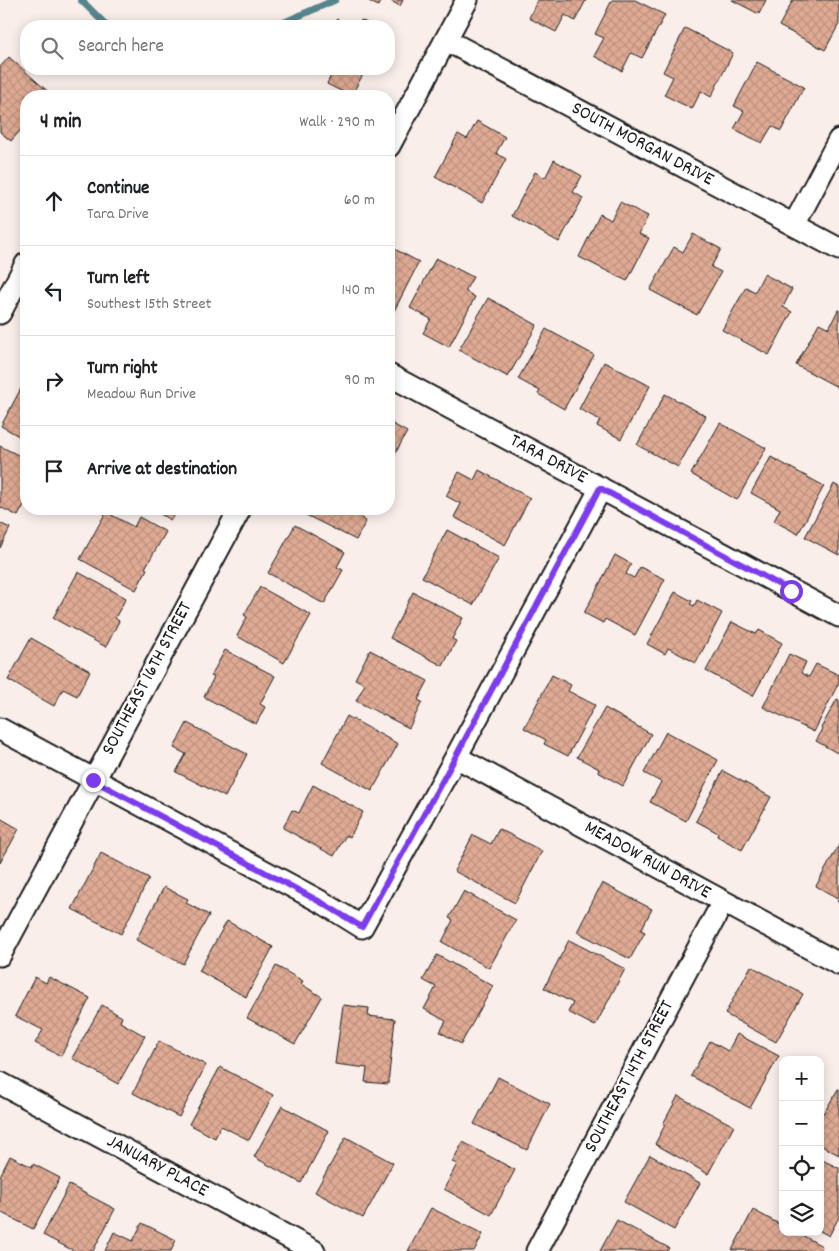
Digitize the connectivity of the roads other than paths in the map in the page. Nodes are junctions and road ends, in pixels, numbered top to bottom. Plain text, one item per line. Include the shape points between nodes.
1 (466, 0) edge
2 (446, 40) junction
3 (395, 135) edge
4 (839, 140) edge
5 (794, 225) junction
6 (839, 249) edge
7 (20, 275) edge
8 (0, 313) edge
9 (395, 378) edge
10 (600, 488) junction
11 (237, 515) edge
12 (839, 616) edge
13 (0, 729) edge
14 (456, 756) junction
15 (93, 780) junction
16 (723, 902) junction
17 (0, 955) edge
18 (839, 964) edge
19 (0, 1083) edge
20 (314, 1251) edge
21 (537, 1251) edge

1 - 2 street
2 - 3 street
2 - 5 street, SOUTH MORGAN DRIVE
4 - 5 street
5 - 6 street, SOUTH MORGAN DRIVE
7 - 8 street
9 - 10 street, TARA DRIVE
10 - 12 street, TARA DRIVE
10 - 14 street
11 - 15 street, SOUTHEAST 16TH STREET
13 - 15 street
14 - 15 street via 362,927
14 - 16 street, MEADOW RUN DRIVE
15 - 17 street, SOUTHEAST 16TH STREET
16 - 18 street, MEADOW RUN DRIVE
16 - 21 street, SOUTHEAST 14TH STREET
19 - 20 street, JANUARY PLACE

